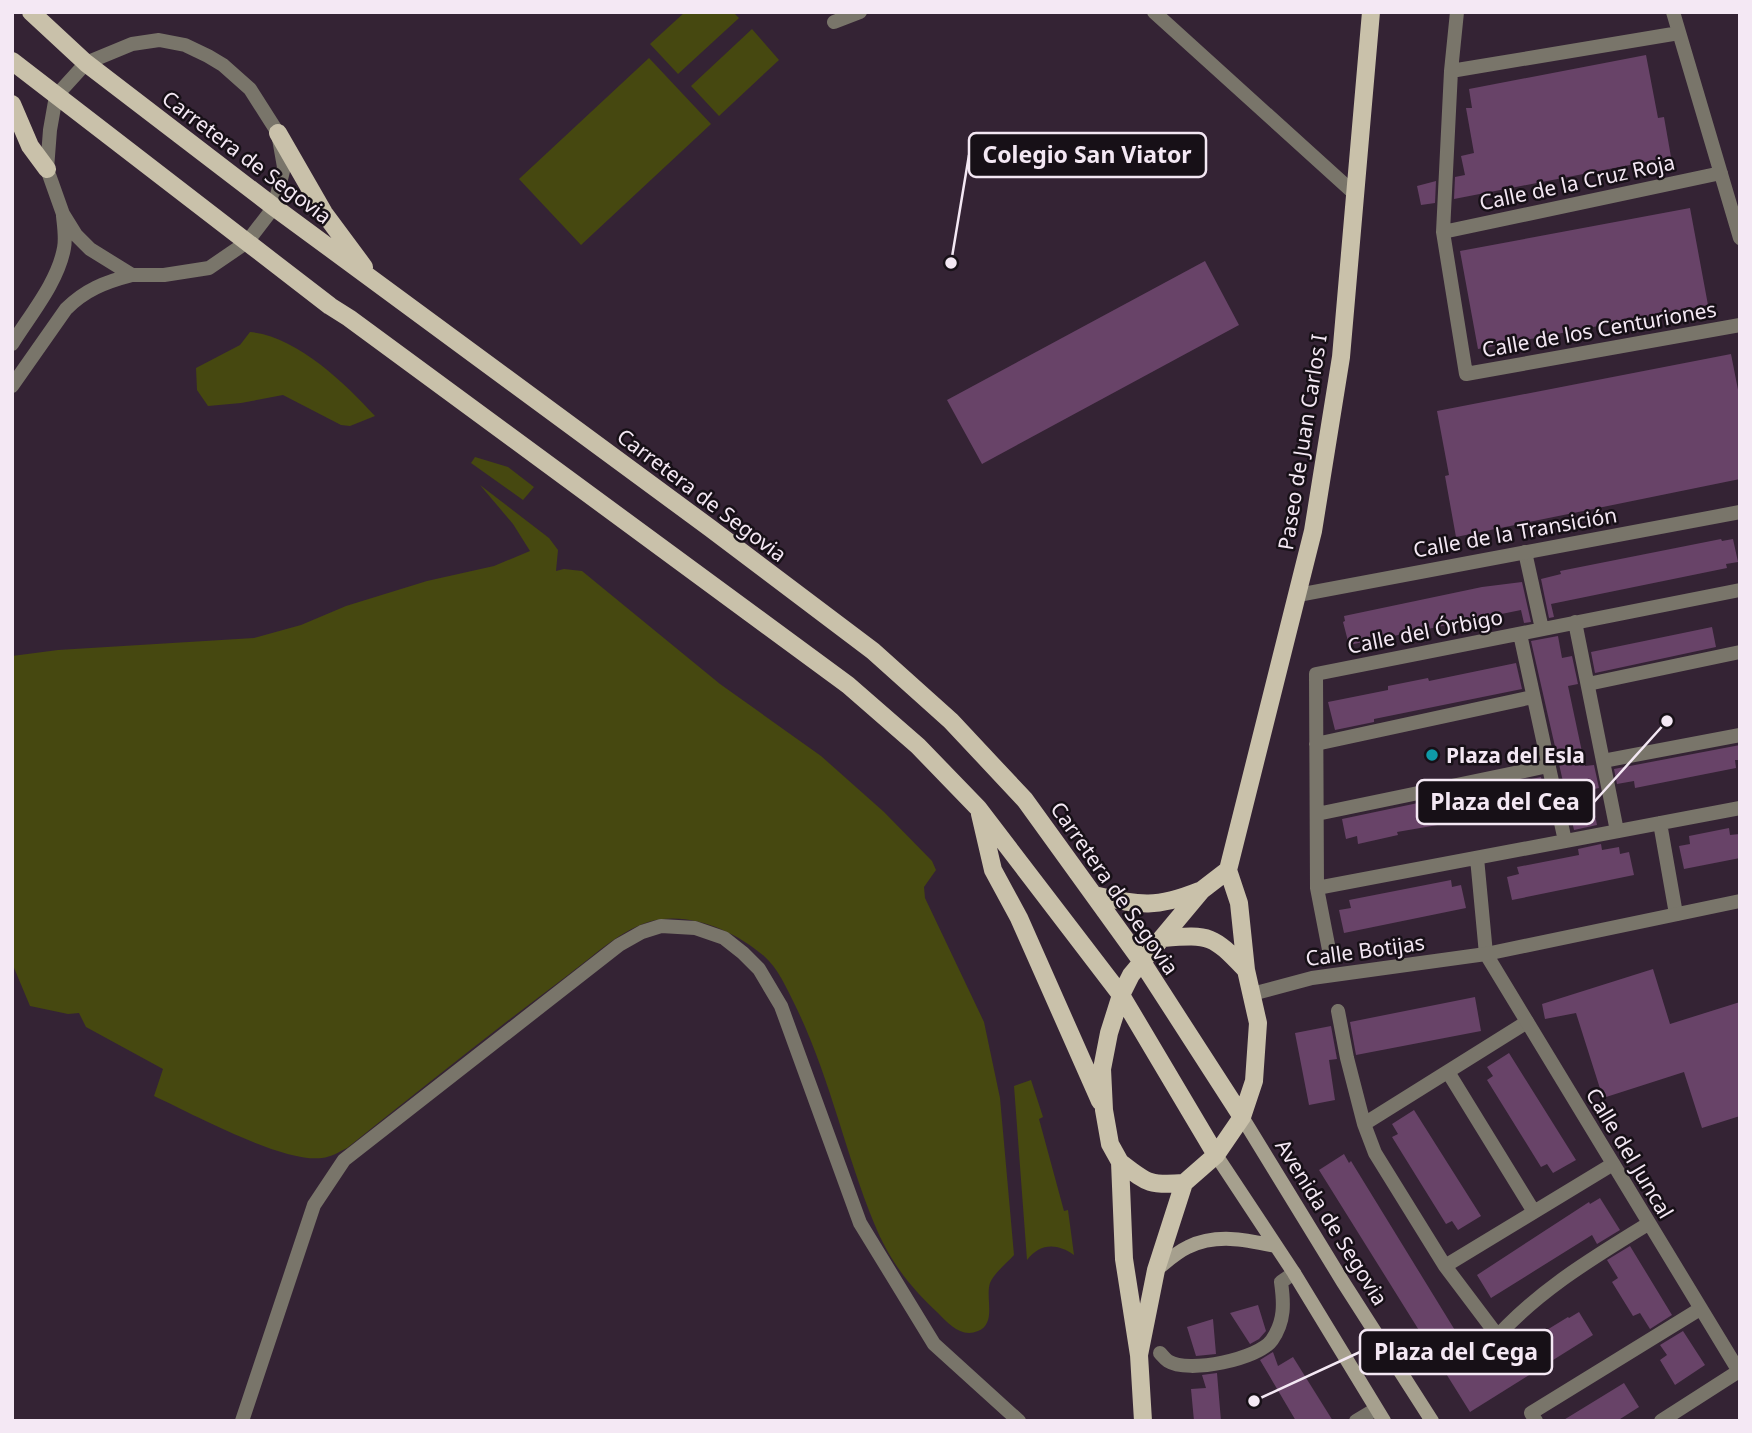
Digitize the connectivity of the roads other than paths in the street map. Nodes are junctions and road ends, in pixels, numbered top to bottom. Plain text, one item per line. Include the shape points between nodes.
1 (31, 12) edge
2 (860, 12) edge
3 (1154, 12) edge
4 (1371, 12) edge
5 (1457, 12) edge
6 (1673, 12) edge
7 (834, 22) dead end
8 (1679, 33) junction
9 (12, 61) edge
10 (86, 63) junction
11 (1451, 71) junction
12 (56, 96) junction
13 (12, 104) edge
14 (278, 134) junction
15 (47, 169) junction
16 (1721, 173) junction
17 (1355, 194) junction
18 (274, 207) junction
19 (63, 214) junction
20 (1443, 232) junction
21 (1740, 238) edge
22 (247, 242) junction
23 (132, 275) junction
24 (374, 281) junction
25 (1740, 325) edge
26 (12, 344) edge
27 (12, 386) edge
28 (1740, 512) edge
29 (1525, 552) junction
30 (1740, 590) edge
31 (1298, 595) junction
32 (1575, 622) junction
33 (1542, 629) junction
34 (1520, 634) junction
35 (1740, 652) edge
36 (1588, 684) junction
37 (1534, 696) junction
38 (1740, 735) edge
39 (1317, 744) junction
40 (1603, 761) junction
41 (1548, 766) junction
42 (978, 808) junction
43 (1740, 808) edge
44 (1317, 814) junction
45 (1660, 823) junction
46 (1617, 831) junction
47 (1565, 841) junction
48 (1477, 858) junction
49 (1228, 870) junction
50 (1317, 888) junction
51 (1202, 890) junction
52 (1094, 895) junction
53 (1740, 901) edge
54 (1676, 914) junction
55 (1163, 938) junction
56 (1486, 954) junction
57 (1330, 955) dead end
58 (1142, 962) junction
59 (1246, 970) junction
60 (1252, 994) junction
61 (1121, 995) junction
62 (1338, 1011) dead end
63 (1527, 1023) junction
64 (1448, 1072) junction
65 (1104, 1110) junction
66 (1242, 1117) junction
67 (1364, 1124) junction
68 (1216, 1155) junction
69 (1120, 1162) junction
70 (1613, 1164) junction
71 (1184, 1182) junction
72 (1534, 1212) junction
73 (1648, 1224) junction
74 (1276, 1246) junction
75 (1446, 1266) junction
76 (1156, 1270) junction
77 (1294, 1273) junction
78 (1700, 1309) junction
79 (1497, 1335) junction
80 (1486, 1349) dead end
81 (1160, 1353) dead end
82 (1139, 1354) junction
83 (1739, 1372) edge
84 (1380, 1415) edge
85 (242, 1421) edge
86 (1019, 1421) edge
87 (1143, 1421) edge
88 (1356, 1421) edge
89 (1432, 1421) edge
90 (1536, 1421) edge
91 (1661, 1421) edge

1 - 10 main road, Carretera de Segovia
2 - 7 street
3 - 17 street
4 - 17 main road, Paseo de Juan Carlos I
5 - 11 street
6 - 8 street
8 - 11 street
8 - 16 street
9 - 12 main road
10 - 12 street
10 - 14 street via 132,44 159,40 185,45 223,65 250,89
10 - 18 main road, Carretera de Segovia
11 - 20 street
12 - 15 street
12 - 22 main road
13 - 15 main road via 30,146
14 - 18 street via 284,167
14 - 24 main road via 324,213
15 - 19 street
16 - 20 street, Calle de la Cruz Roja
16 - 21 street
17 - 31 main road, Paseo de Juan Carlos I via 1341,357
18 - 22 street
18 - 24 main road, Carretera de Segovia
19 - 23 street via 90,248
19 - 26 street via 61,260
20 - 25 street, Calle de los Centuriones via 1466,374
22 - 23 street via 209,268
22 - 42 main road via 848,685 918,746
23 - 27 street via 76,299
24 - 52 main road, Carretera de Segovia via 873,651 951,721 1026,800
28 - 29 street, Calle de la Transición
29 - 31 street, Calle de la Transición
29 - 33 street
30 - 32 street, Calle del Órbigo
31 - 49 main road, Paseo de Juan Carlos I
32 - 33 street, Calle del Órbigo
32 - 36 street
33 - 34 street, Calle del Órbigo
34 - 37 street
34 - 39 street, Calle del Órbigo via 1315,674
35 - 36 street
36 - 40 street
37 - 39 street
37 - 41 street
38 - 40 street
39 - 44 street
40 - 46 street
41 - 44 street
41 - 47 street
42 - 61 main road
42 - 65 main road via 993,870
43 - 45 street
44 - 50 street
45 - 46 street
45 - 54 street
46 - 47 street
47 - 48 street
48 - 50 street
48 - 56 street
49 - 51 main road
49 - 59 main road via 1239,903
50 - 57 street
51 - 52 main road via 1170,903 1139,904
51 - 55 main road
52 - 58 main road, Carretera de Segovia
53 - 54 street, Calle Botijas
54 - 56 street, Calle Botijas
55 - 58 main road
55 - 59 main road via 1198,935 1220,943
56 - 60 street, Calle Botijas via 1312,978
56 - 63 street, Calle del Juncal
58 - 61 main road
58 - 66 main road, Carretera de Segovia
59 - 60 main road
60 - 66 main road via 1258,1023 1254,1081
61 - 65 main road via 1102,1069
61 - 68 main road
62 - 67 street
63 - 64 street
63 - 70 street, Calle del Juncal
64 - 67 street
64 - 72 street
65 - 69 main road via 1110,1144
66 - 68 main road
66 - 89 main road, Avenida de Segovia
67 - 75 street via 1375,1153
68 - 71 main road
68 - 74 main road
69 - 71 main road via 1145,1182
69 - 82 main road via 1124,1259
70 - 72 street
70 - 73 street, Calle del Juncal
71 - 76 main road
72 - 75 street
73 - 78 street, Calle del Juncal
73 - 79 street via 1533,1300
74 - 76 main road via 1213,1239 1187,1247
74 - 77 main road
75 - 79 street
76 - 82 main road
77 - 81 street via 1281,1282 1285,1312 1271,1341 1258,1350 1201,1366 1169,1362
77 - 84 main road
78 - 83 street, Calle del Juncal
78 - 90 street via 1531,1413
79 - 80 street
82 - 87 main road
83 - 91 street
84 - 88 street
85 - 86 street via 314,1205 344,1160 618,945 642,932 671,925 724,939 759,969 771,986 860,1223 934,1344

